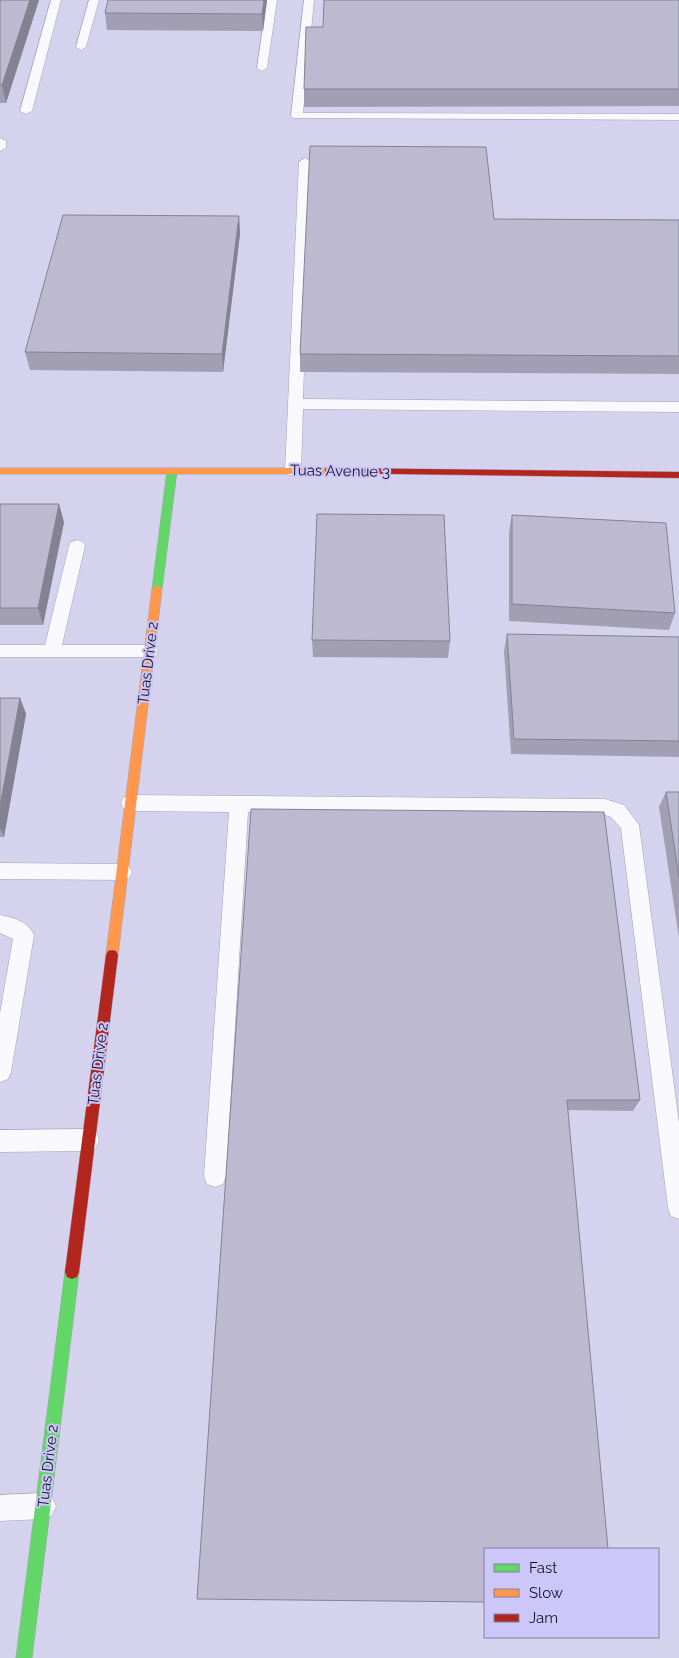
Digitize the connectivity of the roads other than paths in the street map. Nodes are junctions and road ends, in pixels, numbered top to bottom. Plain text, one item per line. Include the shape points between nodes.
1 (56, 0) edge
2 (94, 0) edge
3 (272, 0) edge
4 (309, 0) edge
5 (81, 47) dead end
6 (262, 68) dead end
7 (26, 111) dead end
8 (679, 116) edge
9 (0, 141) edge
10 (0, 148) edge
11 (304, 162) dead end
12 (296, 404) junction
13 (679, 407) edge
14 (0, 471) edge
15 (172, 471) junction
16 (293, 471) junction
17 (679, 475) edge
18 (77, 546) dead end
19 (0, 650) edge
20 (52, 651) junction
21 (150, 651) junction
22 (130, 803) junction
23 (239, 803) junction
24 (0, 870) edge
25 (122, 872) junction
26 (0, 924) edge
27 (0, 1072) edge
28 (88, 1140) junction
29 (0, 1141) edge
30 (215, 1176) dead end
31 (679, 1208) edge
32 (43, 1506) junction
33 (0, 1508) edge
34 (24, 1658) edge

1 - 7 lane
2 - 5 lane
3 - 6 lane
4 - 8 lane via 298,116
9 - 10 lane
11 - 12 lane
12 - 13 lane
12 - 16 lane
14 - 15 street, Tuas Avenue 3
15 - 16 street, Tuas Avenue 3
15 - 21 street, Tuas Drive 2
16 - 17 street, Tuas Avenue 3
18 - 20 lane
19 - 20 lane
20 - 21 lane
21 - 22 street, Tuas Drive 2
22 - 23 lane
22 - 25 street, Tuas Drive 2
23 - 30 lane
23 - 31 lane via 605,807 625,818 630,825
24 - 25 lane
25 - 28 street, Tuas Drive 2
26 - 27 lane via 13,927 24,935
28 - 29 lane
28 - 32 street, Tuas Drive 2
32 - 33 lane
32 - 34 street, Tuas Drive 2

